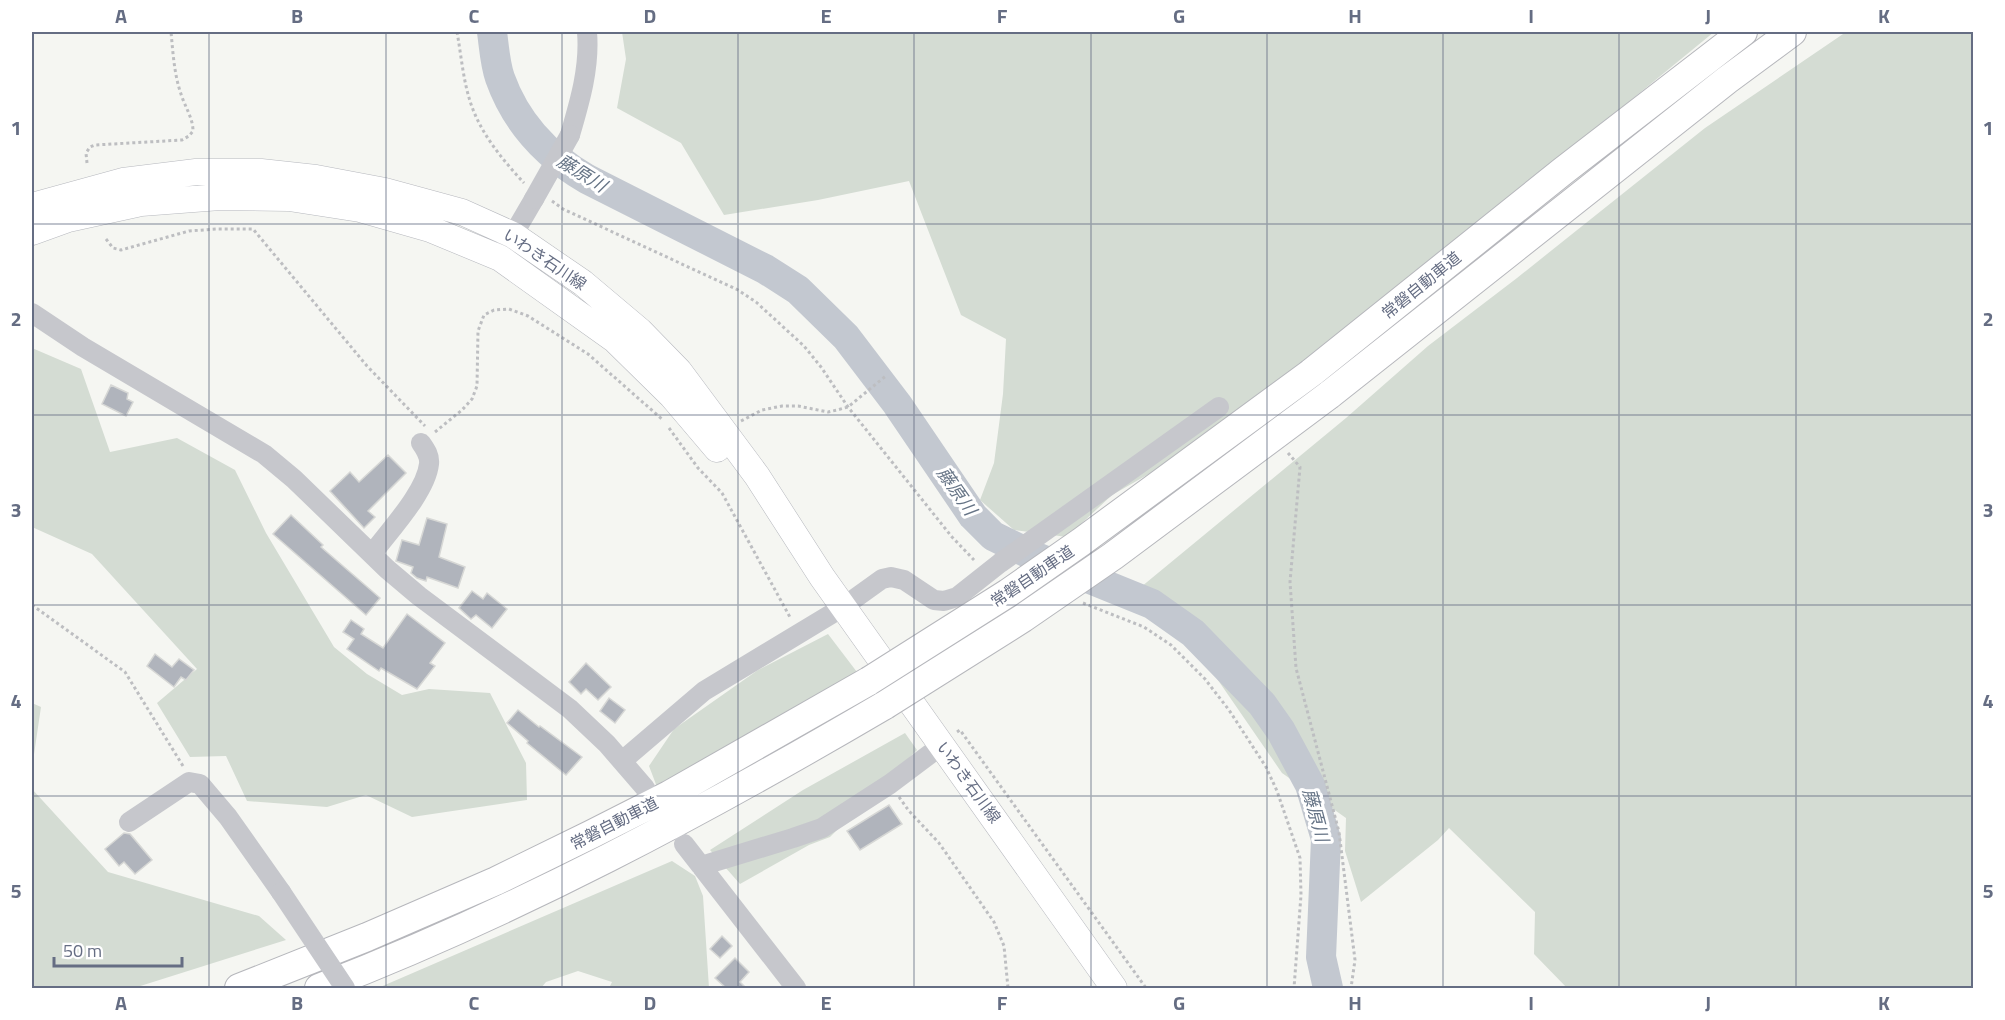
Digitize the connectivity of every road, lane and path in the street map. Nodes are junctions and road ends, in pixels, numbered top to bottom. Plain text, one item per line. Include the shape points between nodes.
1 (171, 32) edge
2 (457, 32) edge
3 (586, 32) edge
4 (1743, 32) edge
5 (1792, 32) edge
6 (87, 163) dead end
7 (535, 193) junction
8 (32, 206) edge
9 (563, 209) dead end
10 (32, 232) edge
11 (513, 235) junction
12 (106, 239) dead end
13 (500, 258) junction
14 (32, 313) edge
15 (887, 375) dead end
16 (1219, 407) dead end
17 (723, 430) junction
18 (422, 443) dead end
19 (1285, 449) dead end
20 (372, 554) junction
21 (822, 577) junction
22 (32, 604) edge
23 (843, 606) junction
24 (799, 633) junction
25 (942, 745) junction
26 (622, 761) junction
27 (194, 783) junction
28 (890, 784) junction
29 (645, 788) dead end
30 (129, 822) dead end
31 (684, 844) dead end
32 (701, 866) junction
33 (239, 988) edge
34 (319, 988) edge
35 (345, 988) edge
36 (796, 988) edge
37 (1008, 988) edge
38 (1114, 988) edge
39 (1146, 988) edge
40 (1351, 988) edge

1 - 6 path via 176,76 193,131 182,140 95,145 86,153
2 - 7 path via 470,101 505,162
3 - 7 street, bridge via 583,87 570,135
4 - 33 highway, 常磐自動車道, bridge via 1311,373 1008,593 869,681 669,795 496,881
5 - 34 highway, 常磐自動車道, bridge via 1329,394 1113,556 1023,618 780,767 608,860 511,907
7 - 9 path
7 - 11 street
8 - 11 main road, いわき石川線 via 123,181 196,172 261,172 385,191 462,212
10 - 13 main road, いわき石川線 via 68,219 141,203 220,197 289,198 360,209 430,229
11 - 13 street
11 - 17 main road, いわき石川線 via 584,283 640,331 679,371
12 - 24 path via 113,248 121,250 189,231 254,229 367,366 432,434 472,399 477,386 478,331 484,315 509,309 528,316 588,354 667,424 698,468 722,493
13 - 21 main road, いわき石川線 via 615,340 672,396
14 - 20 street via 264,454
15 - 17 path via 848,407 828,411 782,406 762,410
16 - 23 street via 957,597 934,600 904,580 891,577
17 - 21 main road, いわき石川線
18 - 20 street via 430,462 426,478
19 - 40 path via 1300,466 1290,582 1296,668 1339,832 1355,960
20 - 26 street via 419,596 570,709
21 - 23 main road, いわき石川線
22 - 27 path via 125,672
23 - 24 street
23 - 25 main road, いわき石川線
24 - 26 street via 704,691
25 - 28 street
25 - 38 main road, いわき石川線
25 - 39 path via 960,730
26 - 29 street
27 - 30 street via 189,782
27 - 35 street, bridge via 200,784 228,817
28 - 32 street via 822,828
28 - 37 path via 939,843 994,922 1004,946
31 - 32 street
32 - 36 street

